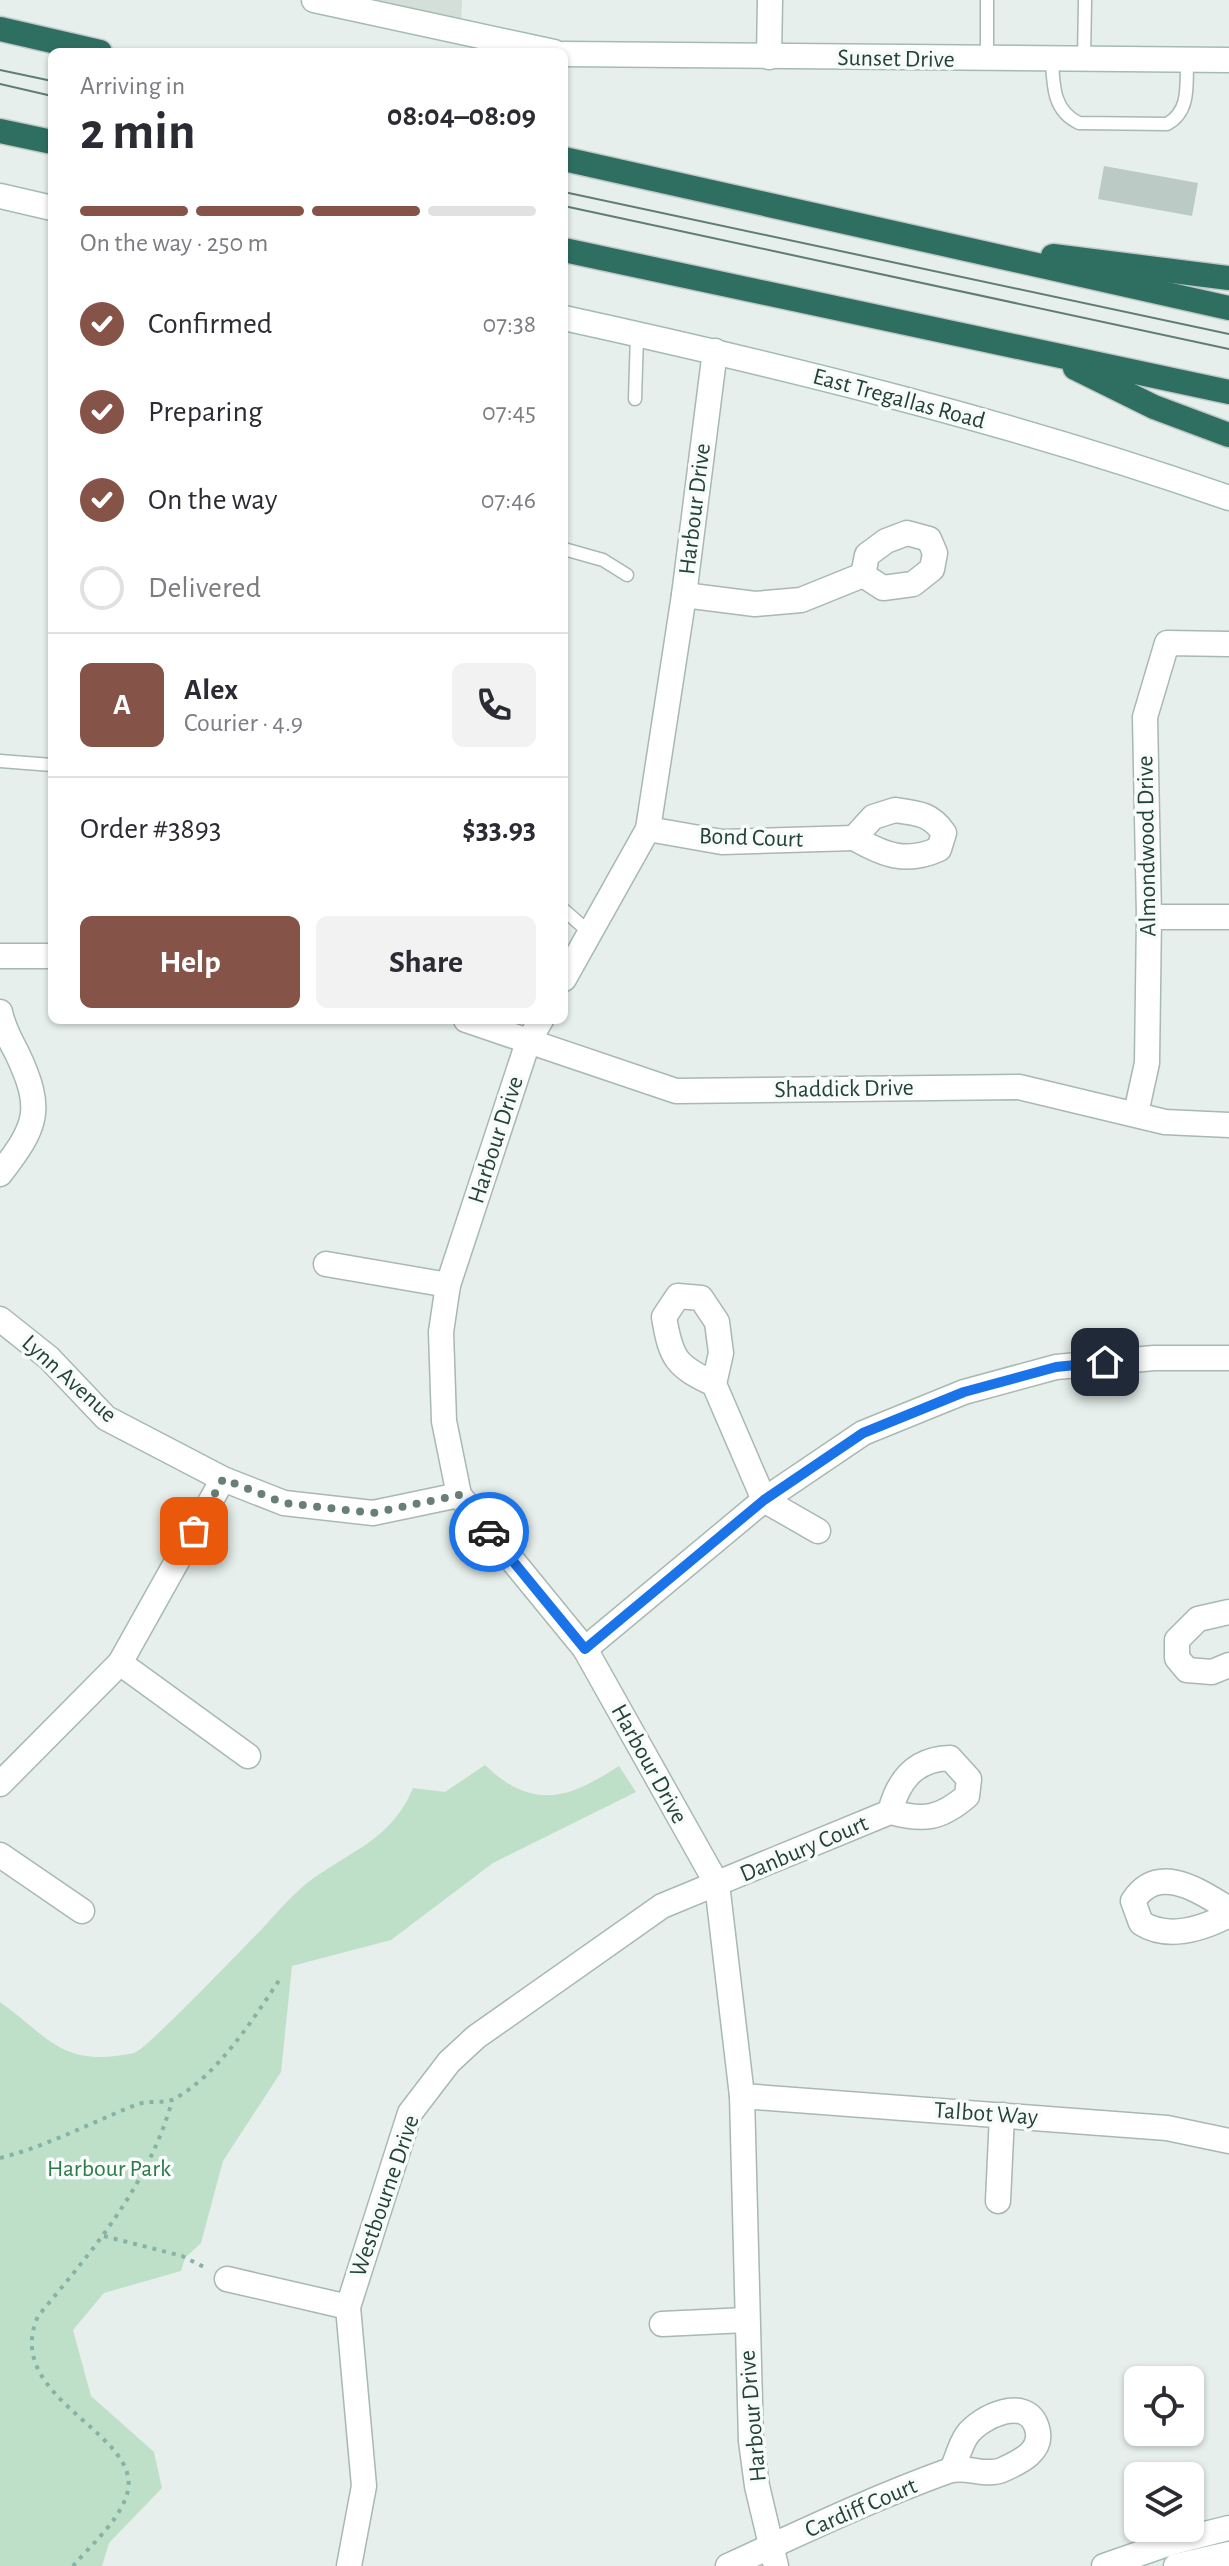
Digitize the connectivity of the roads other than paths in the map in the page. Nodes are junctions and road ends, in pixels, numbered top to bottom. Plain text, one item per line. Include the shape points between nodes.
1 (314, 0) edge
2 (770, 0) edge
3 (987, 0) edge
4 (1085, 0) edge
5 (363, 5) edge
6 (0, 29) edge
7 (83, 48) edge
8 (538, 48) edge
9 (568, 54) edge
10 (769, 57) junction
11 (987, 59) junction
12 (1052, 59) junction
13 (1084, 59) junction
14 (1187, 60) junction
15 (1229, 60) edge
16 (0, 131) edge
17 (48, 141) edge
18 (568, 160) edge
19 (0, 196) edge
20 (48, 207) edge
21 (900, 237) junction
22 (568, 251) edge
23 (1229, 278) edge
24 (1229, 308) edge
25 (568, 319) edge
26 (637, 334) junction
27 (715, 351) junction
28 (1040, 351) junction
29 (1229, 392) edge
30 (635, 399) dead end
31 (1229, 435) edge
32 (1229, 498) edge
33 (568, 550) edge
34 (627, 575) dead end
35 (863, 575) dead end
36 (684, 595) junction
37 (1229, 644) edge
38 (0, 761) edge
39 (48, 765) edge
40 (648, 829) junction
41 (854, 838) dead end
42 (568, 914) edge
43 (1149, 917) junction
44 (1229, 917) edge
45 (590, 933) junction
46 (0, 956) edge
47 (48, 956) edge
48 (568, 972) edge
49 (0, 1012) edge
50 (477, 1024) edge
51 (539, 1024) edge
52 (528, 1042) junction
53 (1136, 1113) junction
54 (1229, 1125) edge
55 (0, 1174) edge
56 (326, 1264) dead end
57 (448, 1285) junction
58 (0, 1319) edge
59 (1229, 1358) edge
60 (714, 1384) dead end
61 (223, 1479) junction
62 (459, 1495) junction
63 (764, 1500) junction
64 (818, 1531) dead end
65 (1229, 1612) edge
66 (585, 1649) junction
67 (120, 1663) junction
68 (1229, 1665) edge
69 (248, 1756) dead end
70 (0, 1784) edge
71 (890, 1812) dead end
72 (0, 1855) edge
73 (717, 1884) junction
74 (1229, 1909) edge
75 (82, 1911) dead end
76 (1229, 1915) edge
77 (742, 2096) junction
78 (1002, 2115) junction
79 (1229, 2141) edge
80 (998, 2201) dead end
81 (227, 2279) road end
82 (348, 2307) junction
83 (746, 2320) junction
84 (662, 2324) dead end
85 (952, 2469) dead end
86 (1229, 2528) edge
87 (1229, 2554) edge
88 (773, 2556) edge
89 (349, 2566) edge
90 (728, 2566) edge
91 (1104, 2566) edge
92 (1176, 2566) edge

1 - 5 street
2 - 10 street
3 - 11 lane
4 - 13 lane
5 - 8 street
6 - 7 highway
9 - 10 street, Sunset Drive
10 - 11 street, Sunset Drive
11 - 12 street, Sunset Drive
12 - 13 street, Sunset Drive
12 - 14 lane via 1053,89 1068,118 1079,123 1167,124 1183,110
13 - 14 street, Sunset Drive
14 - 15 street, Sunset Drive
16 - 17 highway
18 - 21 highway
19 - 20 street
21 - 23 highway
21 - 24 highway
22 - 28 highway
25 - 26 street, East Tregallas Road
26 - 27 street, East Tregallas Road
26 - 30 lane
27 - 32 street, East Tregallas Road via 1028,432
27 - 36 street, Harbour Drive
28 - 29 highway
28 - 31 highway via 1154,407
33 - 34 lane via 603,560
35 - 36 street via 801,600 755,604
36 - 40 street, Harbour Drive
37 - 43 street, Almondwood Drive via 1167,643 1154,683 1145,717
38 - 39 lane
40 - 41 street, Bond Court via 722,842
40 - 45 street, Harbour Drive
42 - 45 lane
43 - 44 street
43 - 53 street, Almondwood Drive via 1147,1063
45 - 48 street, Harbour Drive
46 - 47 street
49 - 55 street via 36,1108 25,1142
50 - 52 street, Shaddick Drive
51 - 52 street, Harbour Drive
52 - 53 street, Shaddick Drive via 676,1091 1019,1087
52 - 57 street, Harbour Drive
53 - 54 street, Shaddick Drive via 1165,1122
56 - 57 street
57 - 62 street, Harbour Drive via 441,1332 444,1421
58 - 61 street, Lynn Avenue via 49,1358 106,1418
59 - 63 street via 1056,1367 964,1392 863,1433
60 - 63 street
61 - 62 street, Lynn Avenue via 284,1503 373,1513
61 - 67 street
62 - 66 street, Harbour Drive
63 - 64 street
63 - 66 street
65 - 68 street via 1198,1619 1177,1640 1177,1658 1187,1670 1212,1672
66 - 73 street, Harbour Drive
67 - 69 street
67 - 70 street
71 - 73 street, Danbury Court
72 - 75 street
73 - 77 street, Harbour Drive
73 - 82 street, Westbourne Drive via 662,1906 476,2037 449,2062 410,2113
74 - 76 street via 1184,1882 1155,1882 1133,1901 1141,1923 1161,1932 1187,1931
77 - 78 street, Talbot Way
77 - 83 street, Harbour Drive
78 - 79 street, Talbot Way via 1167,2128
78 - 80 street
81 - 82 street
82 - 89 street, Westbourne Drive via 364,2486
83 - 84 street
83 - 88 street, Harbour Drive via 751,2441
85 - 88 street, Cardiff Court
86 - 91 street
87 - 92 street
88 - 90 street, Cardiff Court

